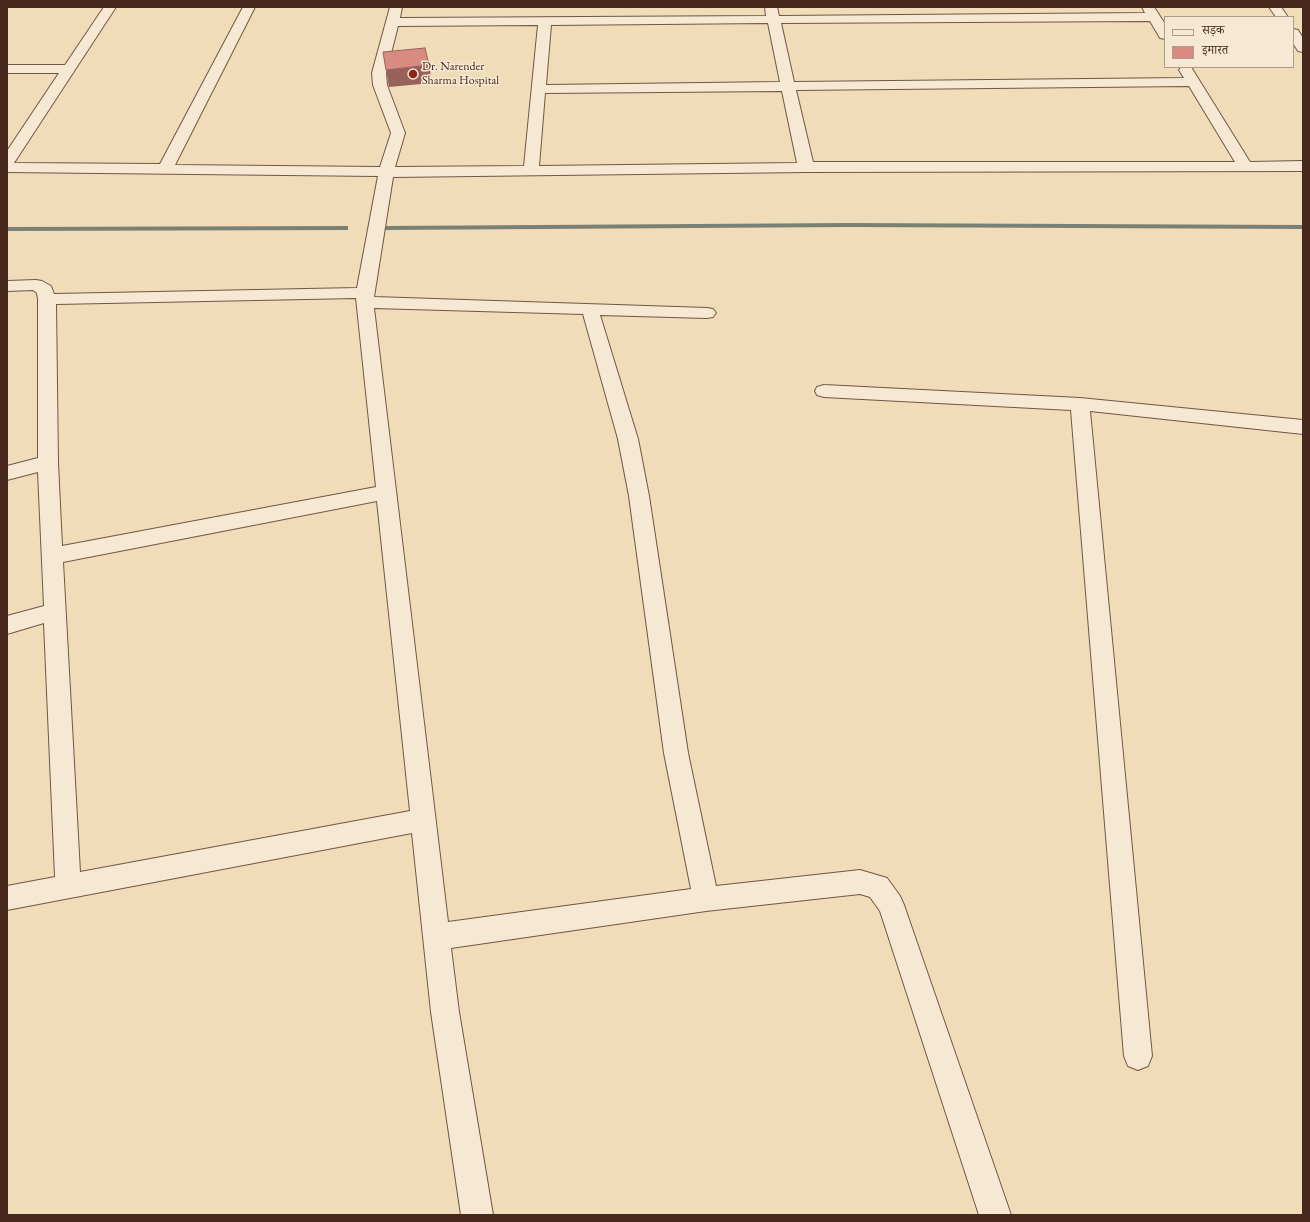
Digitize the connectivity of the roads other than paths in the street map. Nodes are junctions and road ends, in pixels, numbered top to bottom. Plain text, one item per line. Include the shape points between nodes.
1 (110, 7) edge
2 (250, 7) edge
3 (1275, 7) edge
4 (1151, 12) edge
5 (772, 13) edge
6 (395, 14) edge
7 (1281, 16) edge
8 (545, 21) junction
9 (1164, 33) edge
10 (1294, 34) edge
11 (1303, 48) edge
12 (1185, 68) edge
13 (7, 69) edge
14 (69, 69) junction
15 (1194, 82) junction
16 (788, 86) junction
17 (539, 89) junction
18 (7, 162) edge
19 (1245, 165) junction
20 (1303, 166) edge
21 (7, 167) edge
22 (806, 167) junction
23 (165, 169) junction
24 (531, 171) junction
25 (386, 172) junction
26 (7, 286) edge
27 (365, 298) junction
28 (47, 299) junction
29 (590, 309) junction
30 (707, 313) dead end
31 (824, 391) dead end
32 (1080, 404) junction
33 (1303, 427) edge
34 (48, 463) junction
35 (7, 473) edge
36 (386, 492) junction
37 (52, 556) junction
38 (55, 611) junction
39 (7, 625) edge
40 (423, 820) junction
41 (68, 886) junction
42 (7, 898) edge
43 (706, 899) junction
44 (436, 937) junction
45 (1138, 1056) dead end
46 (477, 1215) edge
47 (995, 1215) edge

1 - 14 street
2 - 23 street
3 - 7 street
4 - 5 street
4 - 9 street
5 - 8 street
5 - 16 street
6 - 8 street
6 - 25 street via 379,74 380,85 398,133
8 - 17 street
10 - 11 street
12 - 15 street
13 - 14 street
14 - 18 street
15 - 16 street
15 - 19 street
16 - 17 street
16 - 22 street
17 - 24 street
19 - 20 street
19 - 22 street
21 - 23 street
22 - 24 street
23 - 25 street
24 - 25 street
25 - 27 street
26 - 28 street via 36,285 45,290
27 - 28 street
27 - 29 street
27 - 36 street
28 - 34 street
29 - 30 street
29 - 43 street via 628,440 639,496 676,753
31 - 32 street
32 - 33 street
32 - 45 street
34 - 35 street
34 - 37 street
36 - 37 street
36 - 40 street
37 - 38 street
38 - 39 street
38 - 41 street
40 - 41 street
40 - 44 street
41 - 42 street
43 - 44 street
43 - 47 street via 860,882 878,887 891,905
44 - 46 street via 444,1012

